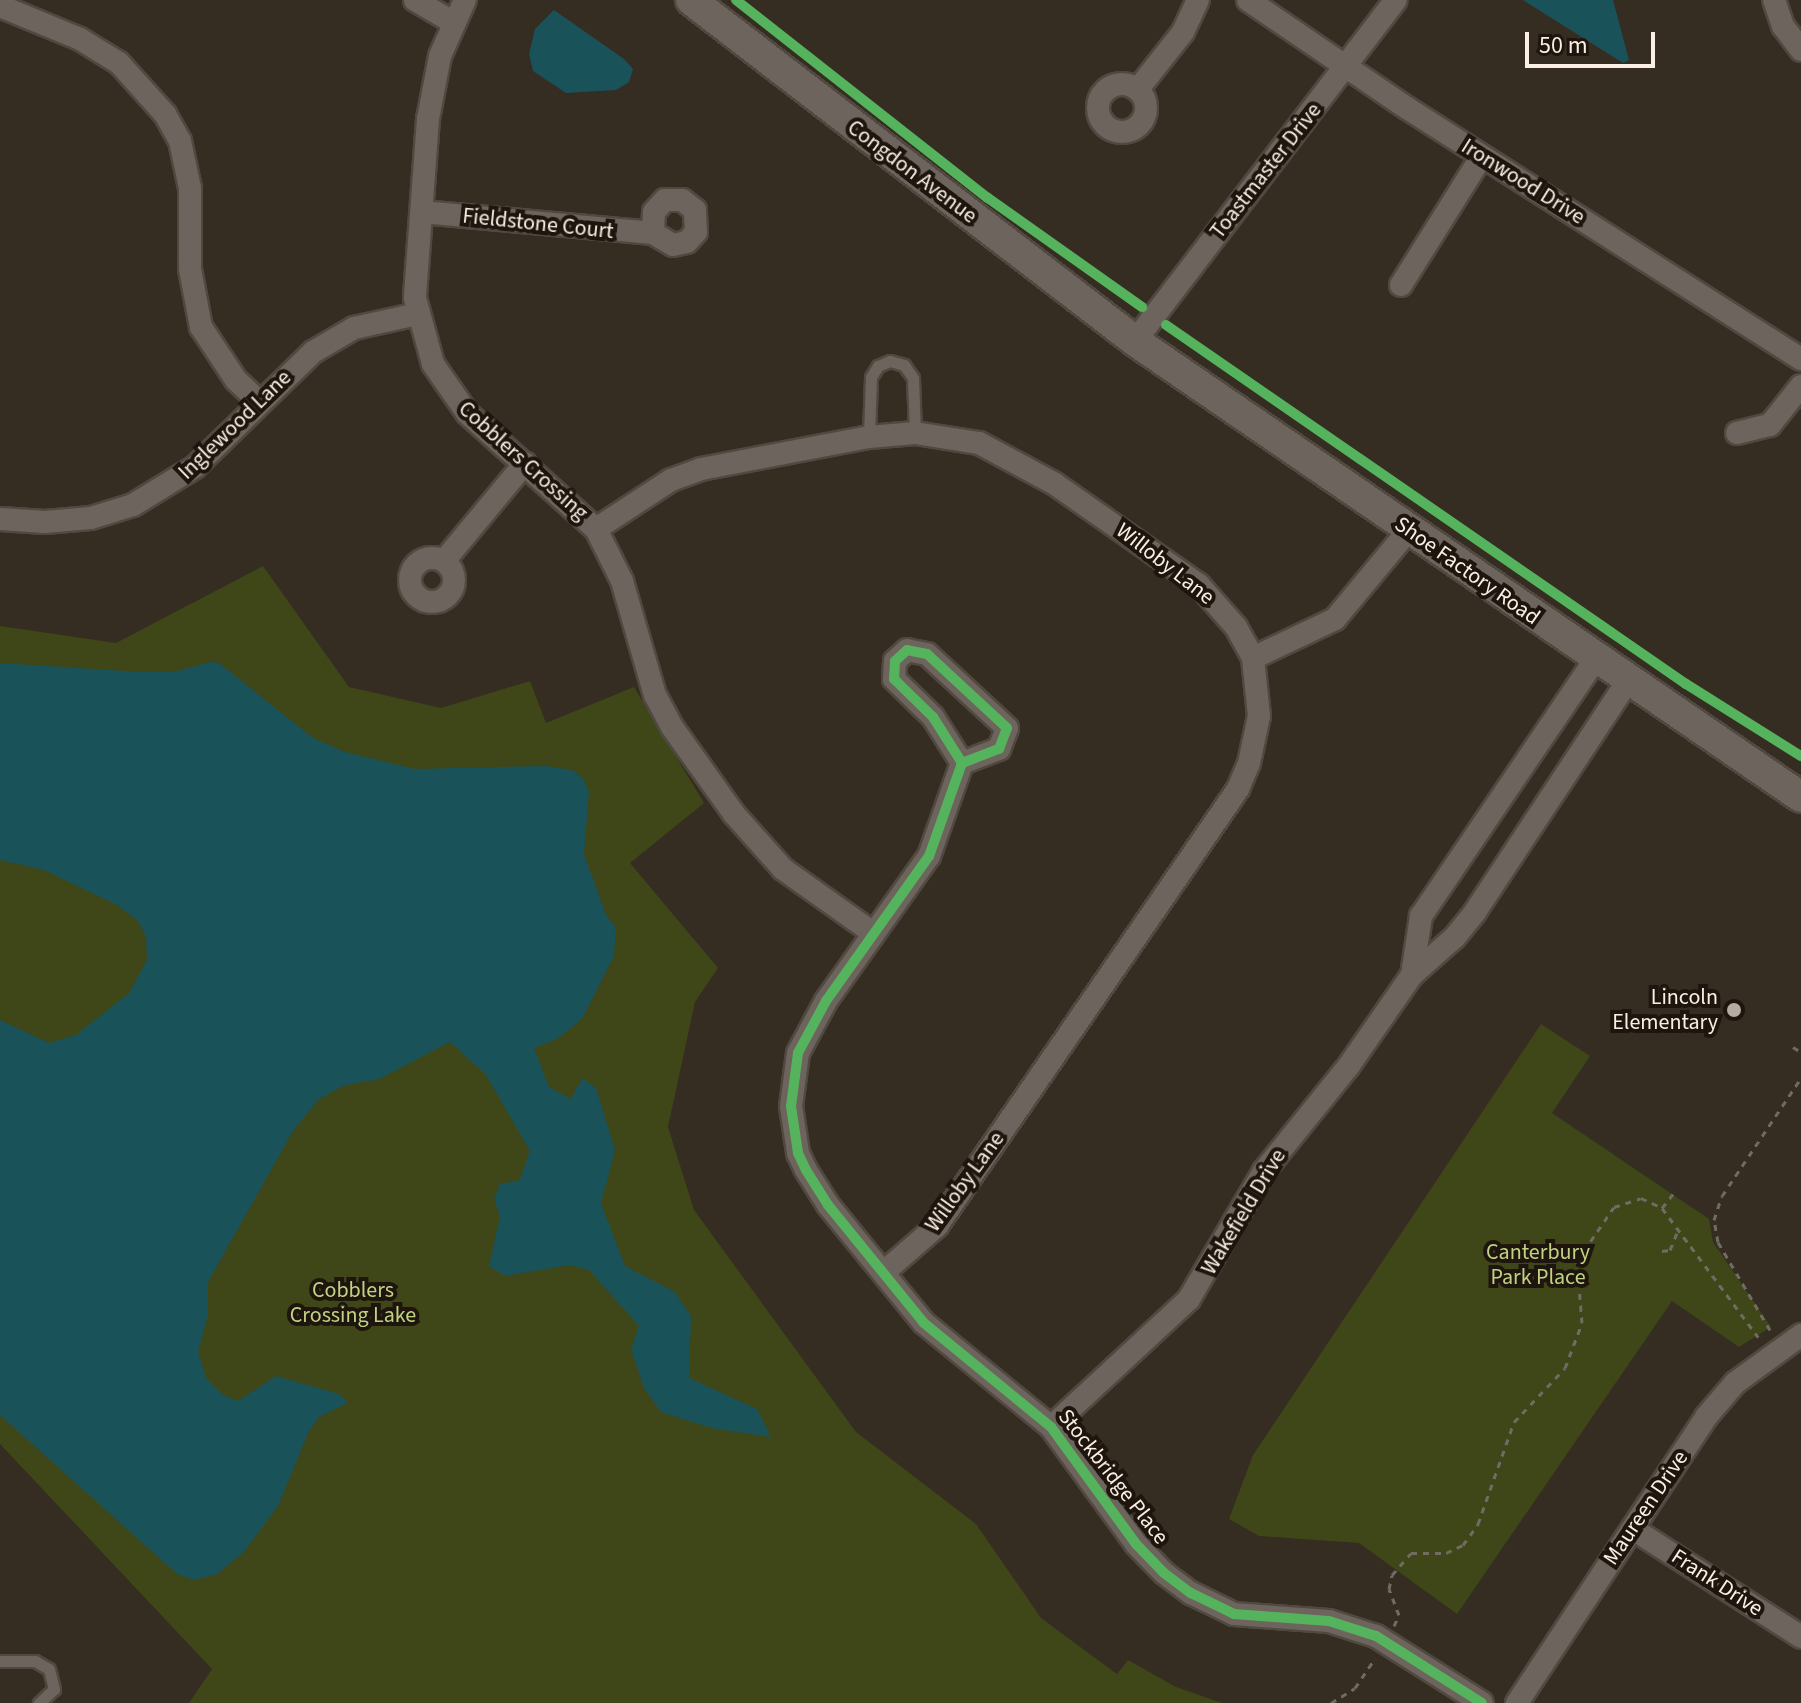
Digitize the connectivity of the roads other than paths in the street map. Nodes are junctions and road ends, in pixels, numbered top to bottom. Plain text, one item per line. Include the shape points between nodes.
1 (415, 0) edge
2 (465, 0) edge
3 (691, 0) edge
4 (1198, 0) edge
5 (1248, 0) edge
6 (1396, 0) edge
7 (1774, 0) edge
8 (0, 6) edge
9 (451, 21) junction
10 (1801, 50) edge
11 (1346, 66) junction
12 (1138, 89) dead end
13 (1482, 156) junction
14 (422, 212) junction
15 (653, 233) dead end
16 (1401, 285) dead end
17 (417, 314) junction
18 (1135, 341) junction
19 (1801, 359) edge
20 (1801, 386) edge
21 (260, 402) junction
22 (915, 433) junction
23 (1737, 433) dead end
24 (869, 437) junction
25 (525, 463) junction
26 (0, 519) edge
27 (596, 529) junction
28 (1408, 531) junction
29 (444, 561) dead end
30 (1253, 658) junction
31 (1595, 660) junction
32 (1627, 682) junction
33 (962, 763) junction
34 (1801, 797) edge
35 (873, 933) junction
36 (1412, 975) junction
37 (884, 1272) junction
38 (1801, 1335) edge
39 (1051, 1427) junction
40 (1633, 1529) junction
41 (1801, 1637) edge
42 (0, 1661) edge
43 (39, 1703) edge
44 (1482, 1703) edge
45 (1517, 1703) edge

1 - 9 street
2 - 9 street, Cobblers Crossing
3 - 18 street, Congdon Avenue
4 - 12 street via 1183,32
5 - 11 street, Ironwood Drive
6 - 11 street, Toastmaster Drive
7 - 10 street via 1783,26
8 - 21 street via 80,39 119,63 165,114 180,141 190,188 190,269 201,327 236,380
9 - 14 street, Cobblers Crossing via 433,85
11 - 13 street, Ironwood Drive
11 - 18 street, Toastmaster Drive
13 - 16 street
13 - 19 street, Ironwood Drive
14 - 15 street, Fieldstone Court
14 - 17 street, Cobblers Crossing via 415,272
17 - 21 street, Inglewood Lane via 373,322 334,338
17 - 25 street, Cobblers Crossing via 447,389
18 - 28 street, Shoe Factory Road
20 - 23 street via 1770,425
21 - 26 street, Inglewood Lane via 195,467 133,505 75,519
22 - 24 street, Willoby Lane
22 - 24 lane via 913,378 904,365 890,361 871,377
22 - 30 street, Willoby Lane via 979,443 1055,484 1199,585 1236,627
24 - 27 street, Willoby Lane via 701,469 671,480
25 - 27 street, Cobblers Crossing
25 - 29 street
27 - 35 street, Cobblers Crossing via 622,581 655,695 701,770 783,869
28 - 30 street via 1335,619
28 - 31 street, Shoe Factory Road
30 - 37 street, Willoby Lane via 1259,716 1238,789 937,1226
31 - 32 street, Shoe Factory Road
31 - 36 street, Wakefield Drive via 1421,916
32 - 34 street, Shoe Factory Road
32 - 36 street, Wakefield Drive via 1475,912
33 - 33 street via 933,717 894,679 895,661 907,650 927,654 1003,721 1006,735 999,749
33 - 35 street, Stockbridge Place via 929,856
35 - 37 street, Stockbridge Place via 810,1026 798,1053 791,1106 806,1170
36 - 39 street, Wakefield Drive via 1348,1067 1264,1171 1189,1299
37 - 39 street, Stockbridge Place via 952,1349
38 - 40 street, Maureen Drive via 1735,1383
39 - 44 street, Stockbridge Place via 1136,1544 1191,1593 1243,1616 1329,1621 1376,1636
40 - 41 street, Frank Drive
40 - 45 street, Maureen Drive
42 - 43 lane via 35,1661 49,1669 54,1689

